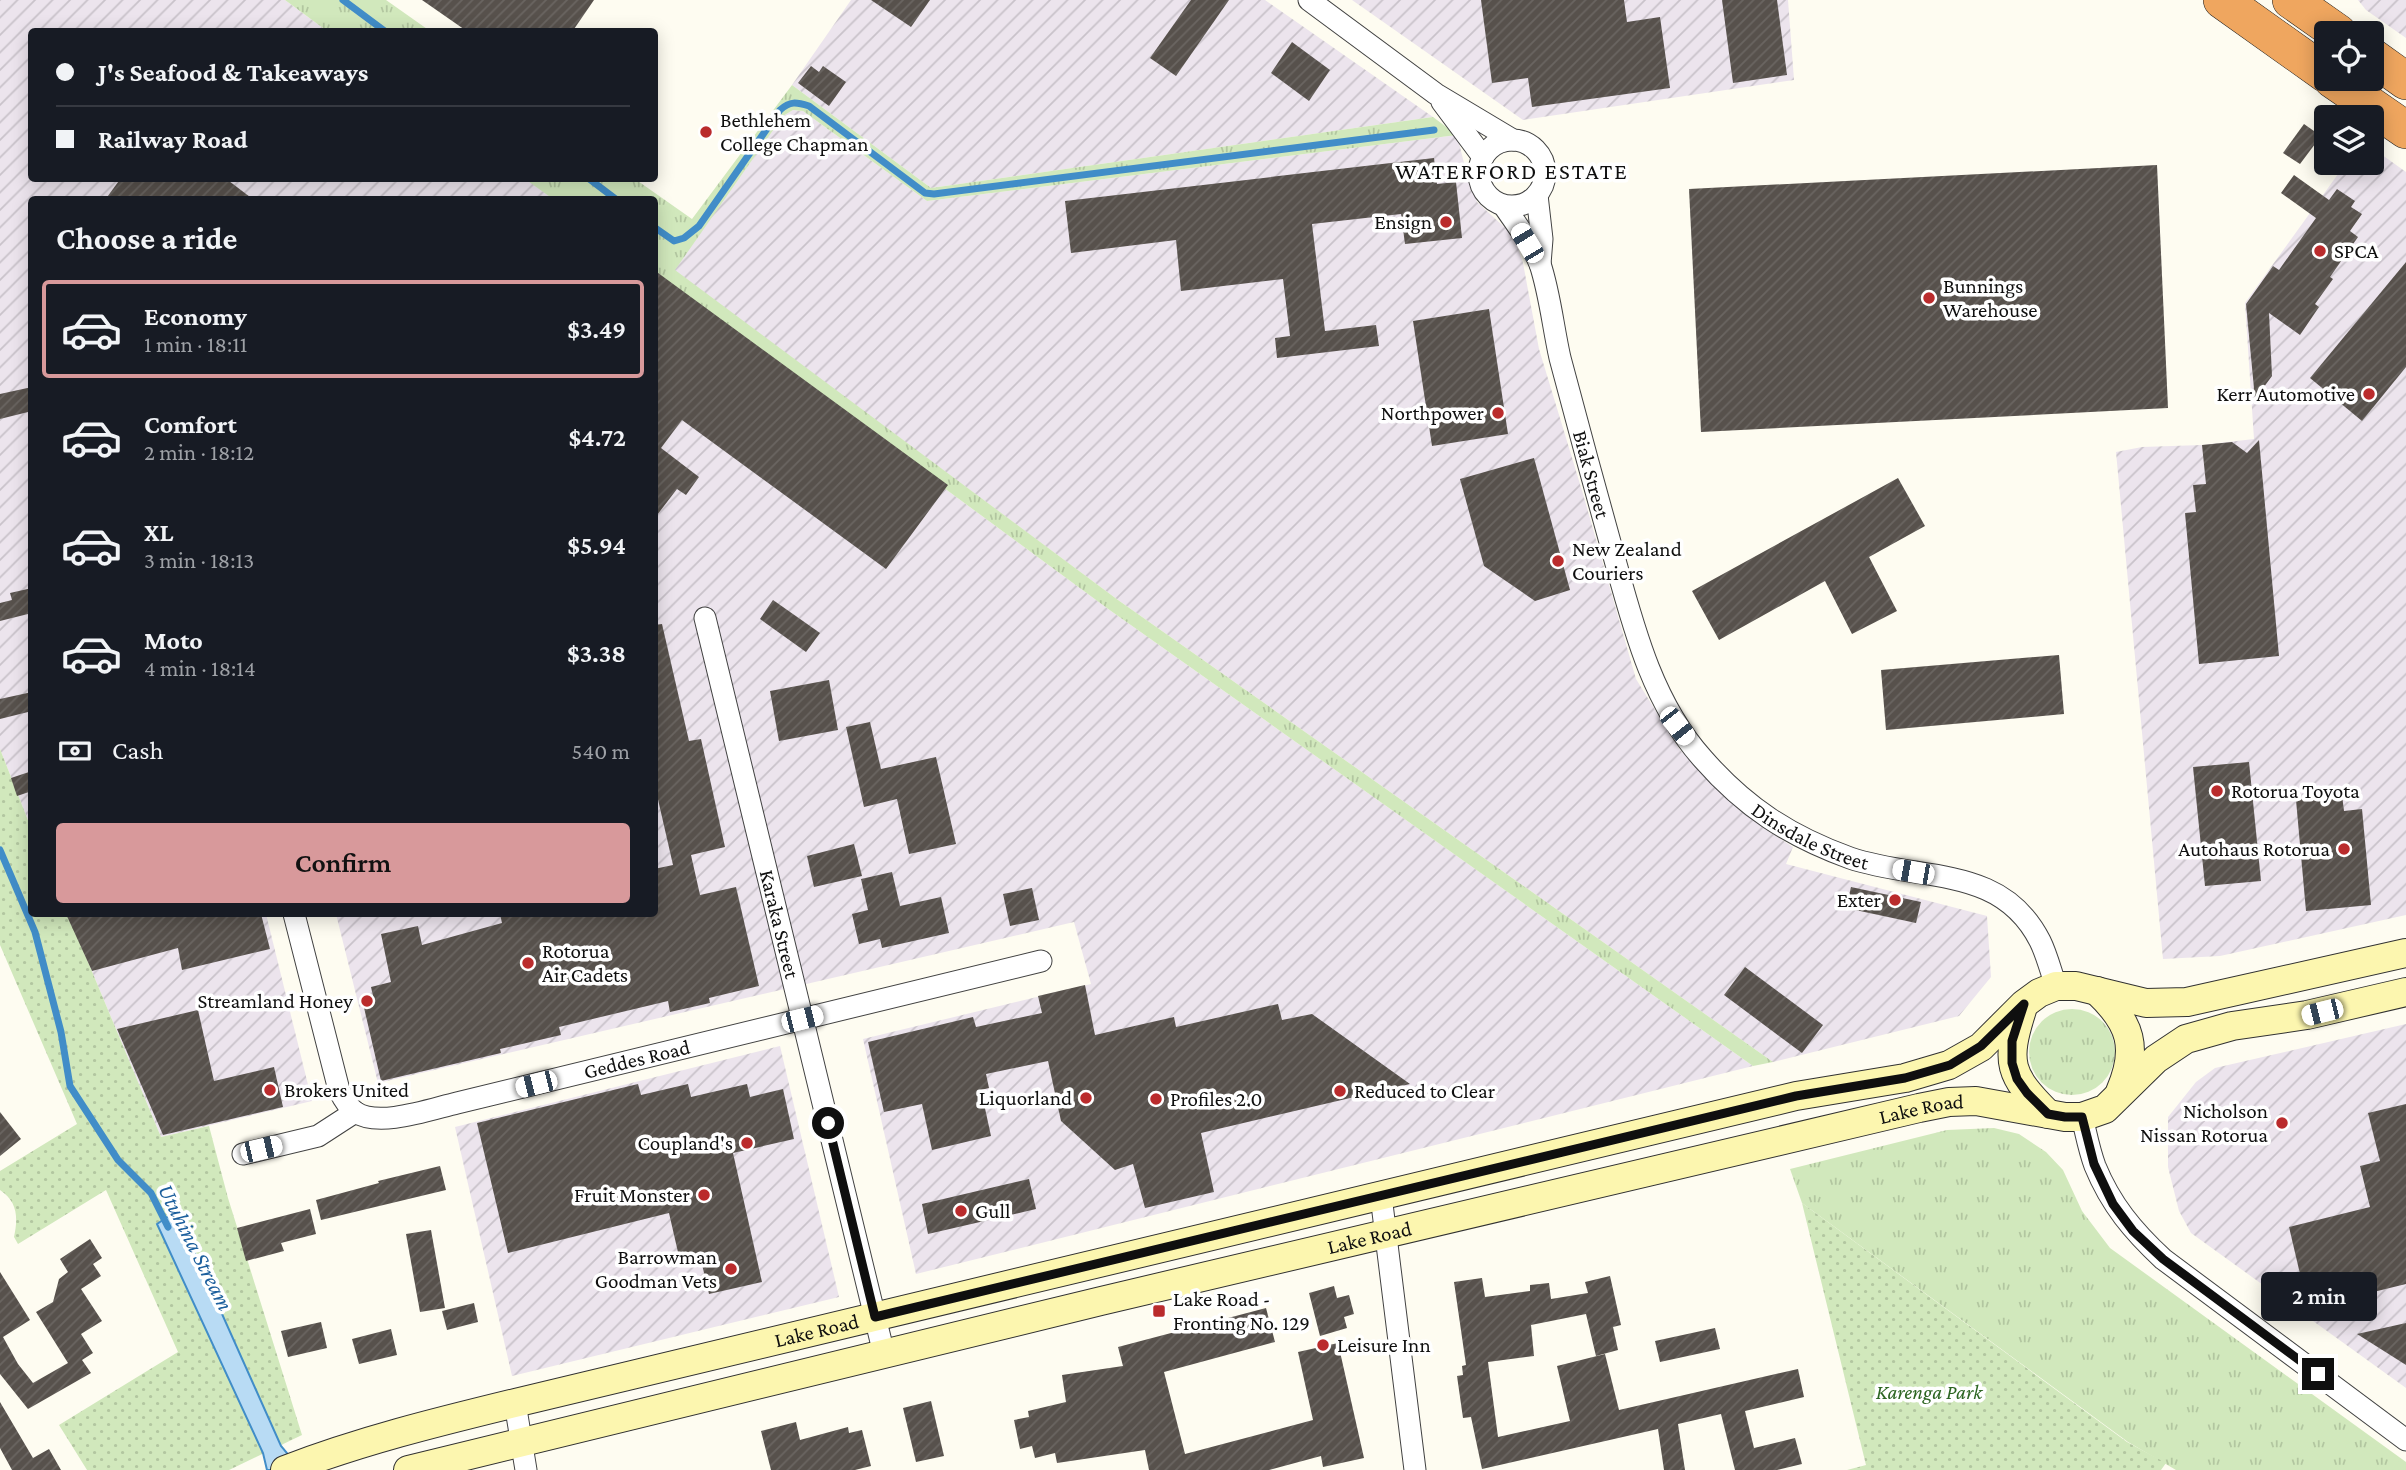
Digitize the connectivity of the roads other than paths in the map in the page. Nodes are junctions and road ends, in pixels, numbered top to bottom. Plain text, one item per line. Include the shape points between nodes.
1 (1308, 0) edge
2 (2222, 0) edge
3 (2300, 3) edge
4 (2323, 21) edge
5 (2279, 42) junction
6 (2314, 66) edge
7 (2384, 66) edge
8 (2406, 81) edge
9 (2349, 91) edge
10 (1436, 94) junction
11 (2406, 130) edge
12 (1513, 140) junction
13 (1483, 157) junction
14 (1537, 195) junction
15 (1504, 206) junction
16 (1540, 264) junction
17 (705, 618) dead end
18 (1653, 681) joint
19 (295, 917) edge
20 (2406, 953) edge
21 (1041, 961) dead end
22 (2056, 986) junction
23 (2097, 991) junction
24 (2406, 992) edge
25 (2024, 1004) junction
26 (802, 1019) junction
27 (2118, 1098) junction
28 (355, 1112) junction
29 (2048, 1114) junction
30 (2082, 1117) junction
31 (243, 1153) dead end
32 (1381, 1196) junction
33 (1386, 1234) junction
34 (875, 1317) junction
35 (884, 1354) junction
36 (515, 1403) junction
37 (2406, 1440) edge
38 (520, 1441) junction
39 (285, 1470) edge
40 (408, 1470) edge
41 (526, 1470) edge
42 (1415, 1470) edge

1 - 10 street
2 - 5 highway
3 - 4 highway
3 - 5 street
5 - 6 highway
7 - 8 highway
9 - 11 highway
10 - 12 street
10 - 13 street
12 - 13 street via 1497,144
12 - 14 street via 1532,146 1543,160 1545,178
13 - 15 street via 1481,186
14 - 15 street via 1524,204
14 - 16 street, Biak Street
15 - 16 street, Biak Street
16 - 18 street, Biak Street via 1585,454
17 - 26 street, Karaka Street
18 - 22 street, Dinsdale Street via 1677,726 1700,755 1730,789 1765,817 1852,858 1992,890 2030,924
19 - 28 street via 333,1076
20 - 23 main road via 2187,1002 2146,1003
21 - 26 street, Geddes Road
22 - 23 main road
22 - 25 main road
23 - 27 main road via 2121,1018 2130,1037 2128,1074
24 - 27 main road via 2186,1039 2156,1059
25 - 29 main road via 2012,1041 2012,1063 2017,1079
25 - 32 main road, Lake Road via 1981,1046 1927,1073 1796,1096
26 - 28 street, Geddes Road via 412,1114 385,1119
26 - 34 street, Karaka Street
27 - 30 main road via 2105,1109
28 - 31 street via 318,1136
29 - 30 main road
29 - 33 main road, Lake Road via 1976,1101 1949,1102
30 - 37 street via 2094,1164 2113,1204 2133,1231 2163,1259
32 - 33 street
32 - 34 main road, Lake Road
33 - 35 main road, Lake Road
33 - 42 street
34 - 35 street, Karaka Street
34 - 36 main road, Lake Road
35 - 38 main road, Lake Road
36 - 38 street
36 - 39 main road, Lake Road via 391,1434
38 - 40 main road, Lake Road
38 - 41 street

